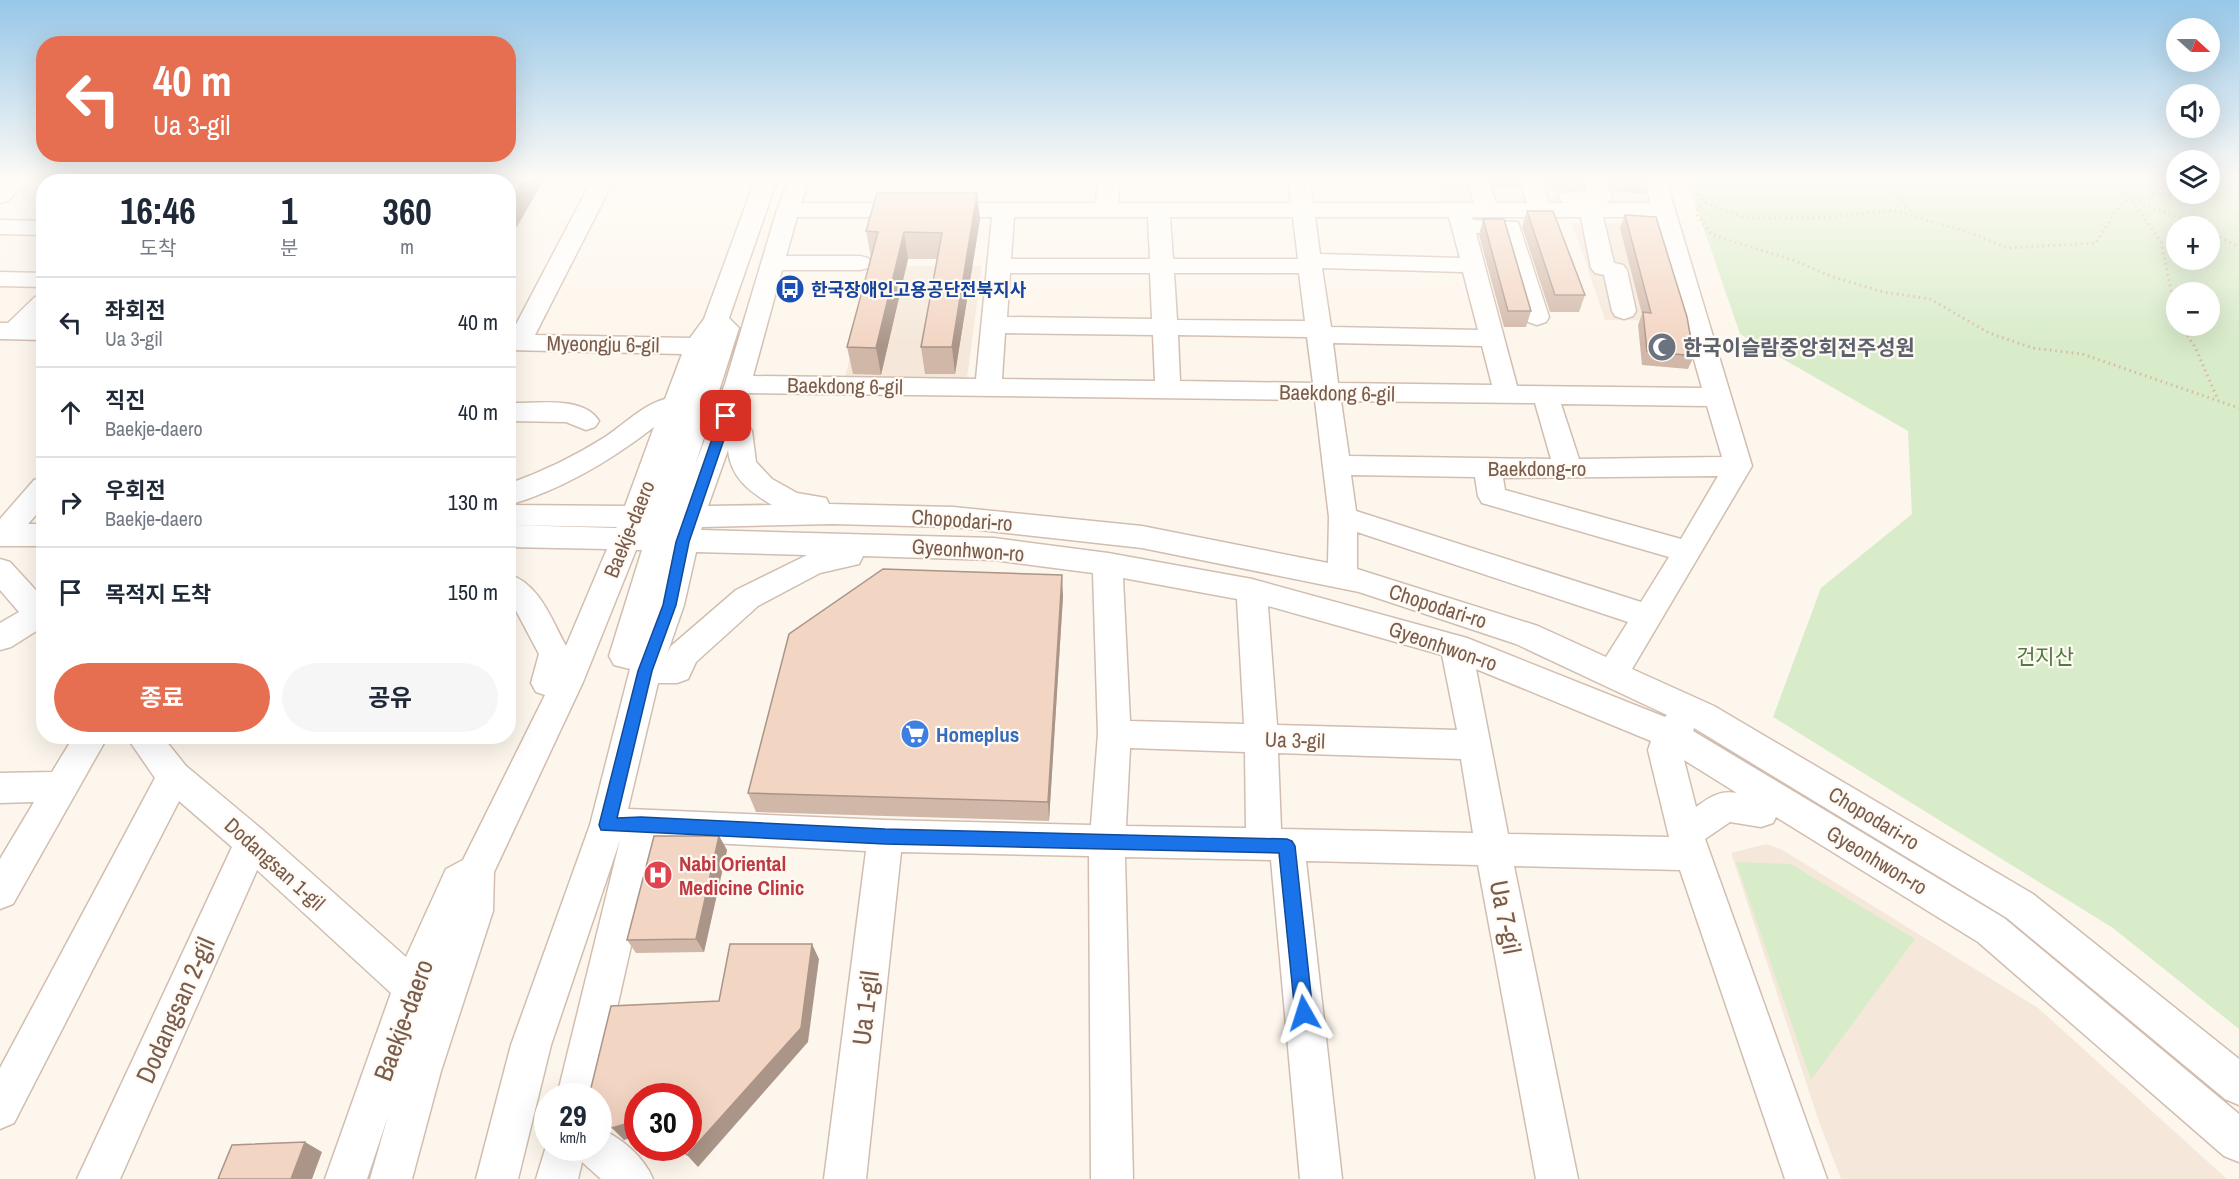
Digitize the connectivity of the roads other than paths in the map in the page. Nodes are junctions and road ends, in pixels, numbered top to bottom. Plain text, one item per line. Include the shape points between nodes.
1 (573, 235) edge
2 (746, 235) edge
3 (781, 235) edge
4 (1002, 235) edge
5 (1160, 235) edge
6 (1306, 235) edge
7 (1465, 235) edge
8 (1512, 235) edge
9 (1596, 235) edge
10 (1670, 235) edge
11 (773, 263) junction
12 (1310, 263) junction
13 (860, 264) dead end
14 (1473, 265) junction
15 (999, 266) junction
16 (1162, 266) junction
17 (0, 279) edge
18 (36, 280) edge
19 (36, 308) edge
20 (1624, 310) dead end
21 (1537, 318) dead end
22 (716, 320) junction
23 (994, 325) junction
24 (1164, 327) junction
25 (8, 331) edge
26 (36, 332) edge
27 (1319, 332) junction
28 (516, 338) edge
29 (1492, 338) junction
30 (516, 342) edge
31 (697, 346) junction
32 (738, 384) junction
33 (988, 388) junction
34 (1168, 390) junction
35 (1327, 393) junction
36 (1507, 395) junction
37 (1546, 396) junction
38 (1718, 397) junction
39 (676, 405) junction
40 (516, 412) edge
41 (586, 422) dead end
42 (719, 432) junction
43 (1336, 465) junction
44 (1738, 466) junction
45 (1487, 468) junction
46 (1568, 470) junction
47 (516, 492) edge
48 (36, 496) edge
49 (832, 514) junction
50 (516, 516) edge
51 (1343, 517) junction
52 (14, 520) edge
53 (659, 529) junction
54 (36, 531) edge
55 (516, 536) edge
56 (851, 544) junction
57 (1688, 552) junction
58 (1108, 564) junction
59 (0, 570) edge
60 (1342, 578) junction
61 (1252, 590) junction
62 (516, 591) edge
63 (36, 612) edge
64 (1648, 616) junction
65 (36, 620) edge
66 (0, 638) edge
67 (1456, 647) junction
68 (648, 664) junction
69 (1612, 674) junction
70 (567, 682) junction
71 (1681, 722) junction
72 (1114, 734) junction
73 (1261, 739) junction
74 (87, 744) edge
75 (148, 744) edge
76 (1476, 745) junction
77 (174, 776) junction
78 (0, 788) edge
79 (62, 788) junction
80 (1769, 795) junction
81 (624, 824) junction
82 (885, 836) junction
83 (252, 842) junction
84 (1107, 843) junction
85 (1688, 844) junction
86 (1275, 846) junction
87 (1492, 850) junction
88 (476, 872) junction
89 (0, 892) edge
90 (412, 987) junction
91 (579, 1083) edge
92 (2239, 1085) edge
93 (0, 1110) edge
94 (2239, 1142) edge
95 (562, 1161) edge
96 (612, 1161) edge
97 (98, 1179) edge
98 (346, 1179) edge
99 (391, 1179) edge
100 (497, 1179) edge
101 (557, 1179) edge
102 (632, 1179) edge
103 (845, 1179) edge
104 (1112, 1179) edge
105 (1321, 1179) edge
106 (1557, 1179) edge
107 (1806, 1179) edge

1 - 28 street
2 - 22 street, Baekje-daero
3 - 11 street, Baekje-daero
4 - 15 street
5 - 16 street
6 - 12 street
7 - 14 street
8 - 21 street
9 - 20 street via 1603,268 1615,270
10 - 38 street
11 - 13 street
11 - 32 street, Baekje-daero
12 - 14 street
12 - 16 street
12 - 27 street
14 - 29 street
15 - 16 street
15 - 23 street
16 - 24 street
17 - 18 street
19 - 25 street
22 - 31 street, Baekje-daero
22 - 53 street via 727,328
23 - 24 street
23 - 33 street
24 - 27 street
24 - 34 street
25 - 26 street
27 - 29 street
27 - 35 street
29 - 36 street
30 - 31 street, Myeongju 6-gil
31 - 39 street, Baekje-daero
32 - 33 street, Baekdong 6-gil
32 - 42 street, Baekje-daero
33 - 34 street, Baekdong 6-gil
34 - 35 street, Baekdong 6-gil
35 - 36 street, Baekdong 6-gil
35 - 43 street
36 - 37 street, Baekdong 6-gil
37 - 38 street, Baekdong 6-gil
37 - 46 street
38 - 44 street
39 - 47 street via 662,408 582,464
39 - 53 street, Baekje-daero
40 - 41 street via 571,413
42 - 49 street via 739,431 743,465 762,486 791,503 832,507
42 - 53 street, Baekje-daero
43 - 45 street, Baekdong-ro
43 - 51 street
44 - 46 street, Baekdong-ro
44 - 57 street
45 - 46 street, Baekdong-ro
45 - 57 street via 1491,496
48 - 52 street
49 - 53 street, Chopodari-ro
49 - 60 street, Chopodari-ro via 953,517 1142,537
50 - 53 street, Chopodari-ro
51 - 60 street
51 - 64 street
52 - 54 street
53 - 55 street, Gyeonhwon-ro
53 - 56 street, Gyeonhwon-ro
53 - 68 street via 625,656
53 - 70 street, Baekje-daero
56 - 58 street, Gyeonhwon-ro via 994,549
56 - 68 street via 849,558 813,564 747,598 682,655 677,670
57 - 64 street
58 - 61 street, Gyeonhwon-ro
58 - 72 street
59 - 63 street
60 - 69 street, Chopodari-ro via 1527,635
61 - 67 street, Gyeonhwon-ro
61 - 73 street
62 - 70 street via 524,597 555,654 547,683
64 - 69 street
65 - 66 street
67 - 71 street, Gyeonhwon-ro
67 - 76 street
68 - 81 street
69 - 71 street, Chopodari-ro
70 - 88 street, Baekje-daero
71 - 80 street, Gyeonhwon-ro
71 - 85 street via 1665,750
71 - 92 street, Chopodari-ro via 2020,906
72 - 73 street, Ua 3-gil
72 - 84 street
73 - 76 street, Ua 3-gil
73 - 86 street
74 - 79 street
75 - 77 street, Dodangsan 1-gil
76 - 87 street
77 - 83 street, Dodangsan 1-gil
77 - 93 street
78 - 79 street
79 - 89 street
80 - 85 street via 1761,812 1725,806
80 - 94 street, Gyeonhwon-ro via 1991,930
81 - 82 street
81 - 91 street
81 - 100 street via 531,1045
82 - 84 street
82 - 103 street, Ua 1-gil
83 - 90 street, Dodangsan 1-gil
83 - 97 street, Dodangsan 2-gil
84 - 86 street
84 - 104 street
85 - 87 street, Ua 7-gil
85 - 107 street
86 - 87 street
86 - 105 street
87 - 106 street, Ua 7-gil
88 - 90 street, Baekje-daero via 459,881
88 - 99 street, Baekje-daero via 476,911 421,1071
90 - 98 street, Baekje-daero
95 - 101 street
96 - 102 street

